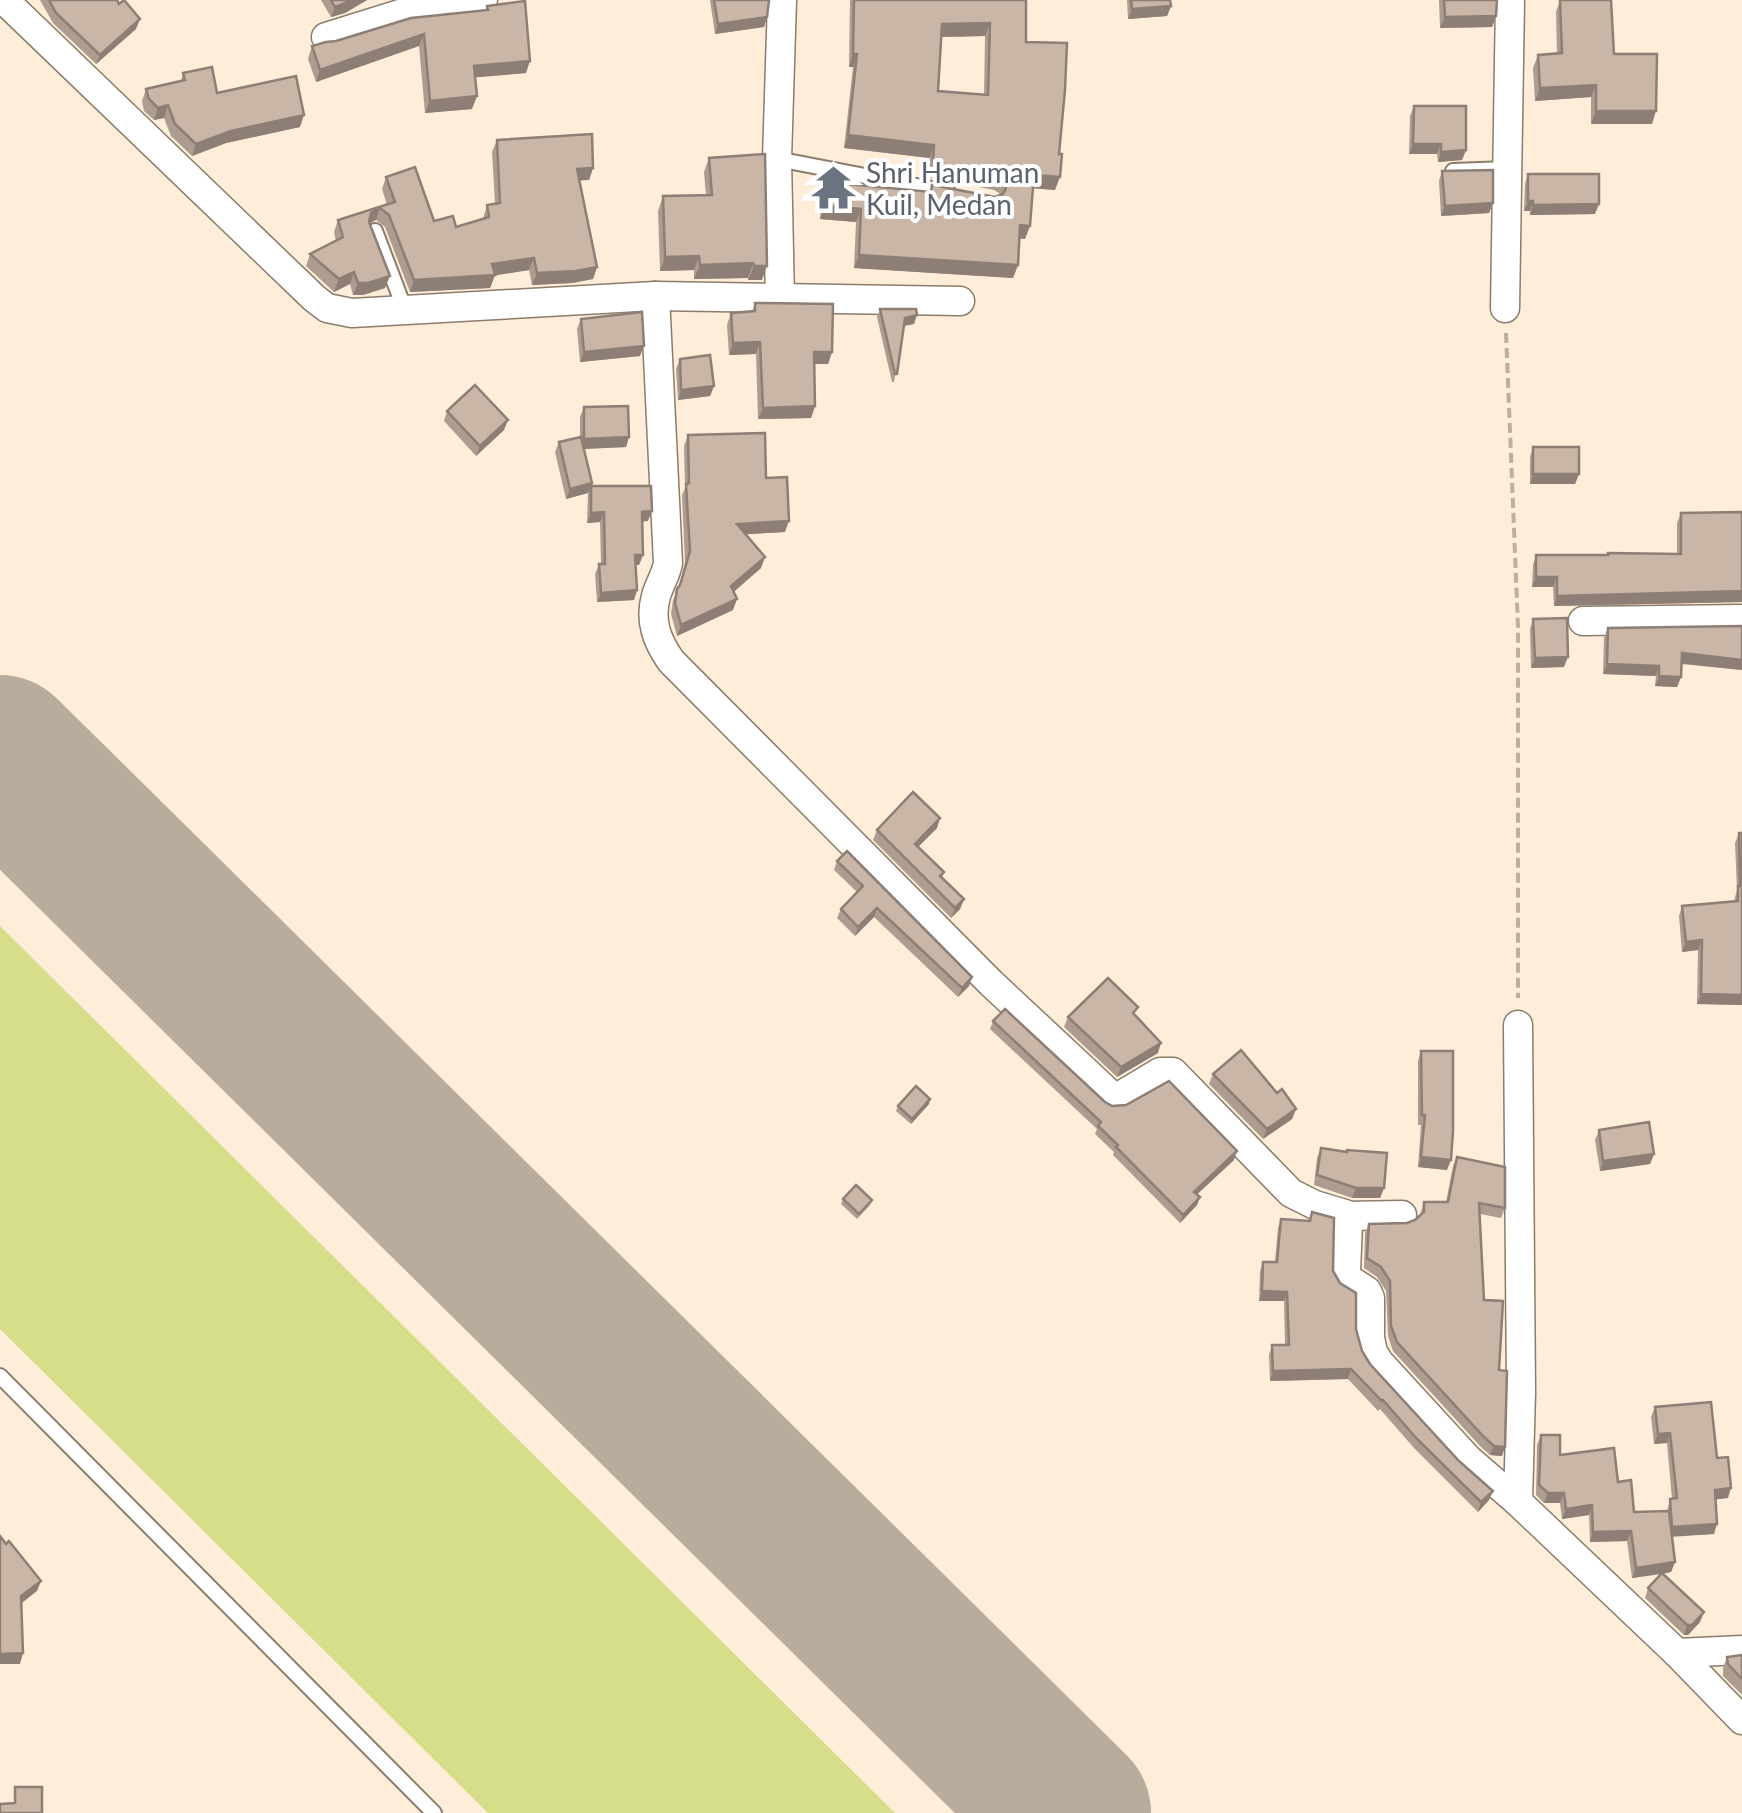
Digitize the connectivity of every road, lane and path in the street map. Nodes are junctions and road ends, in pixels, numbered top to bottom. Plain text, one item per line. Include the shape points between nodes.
1 (4, 0) edge
2 (483, 0) edge
3 (782, 0) edge
4 (1510, 0) edge
5 (326, 36) dead end
6 (777, 159) junction
7 (1507, 169) junction
8 (1443, 172) edge
9 (972, 197) edge
10 (375, 231) edge
11 (656, 296) junction
12 (780, 298) junction
13 (960, 301) dead end
14 (1504, 308) joint
15 (405, 310) junction
16 (1742, 619) edge
17 (1583, 621) dead end
18 (1518, 1025) joint
19 (1402, 1215) dead end
20 (1346, 1216) junction
21 (0, 1376) edge
22 (1518, 1502) junction
23 (1742, 1650) edge
24 (1676, 1653) junction
25 (1742, 1720) edge
26 (434, 1813) edge

1 - 15 street via 314,298 352,313
2 - 5 street via 402,13
3 - 6 street
4 - 7 street
6 - 9 lane
6 - 12 street
7 - 8 lane
7 - 14 street
10 - 15 lane
11 - 12 street
11 - 15 street
11 - 20 street via 668,564 656,598 658,643 991,984 1113,1097 1173,1072 1291,1192
12 - 13 street
14 - 18 path via 1518,626
16 - 17 street
18 - 22 street
19 - 20 street
20 - 22 street via 1347,1278 1370,1298 1373,1352 1468,1459
21 - 26 lane
22 - 24 street
23 - 24 street
24 - 25 street

